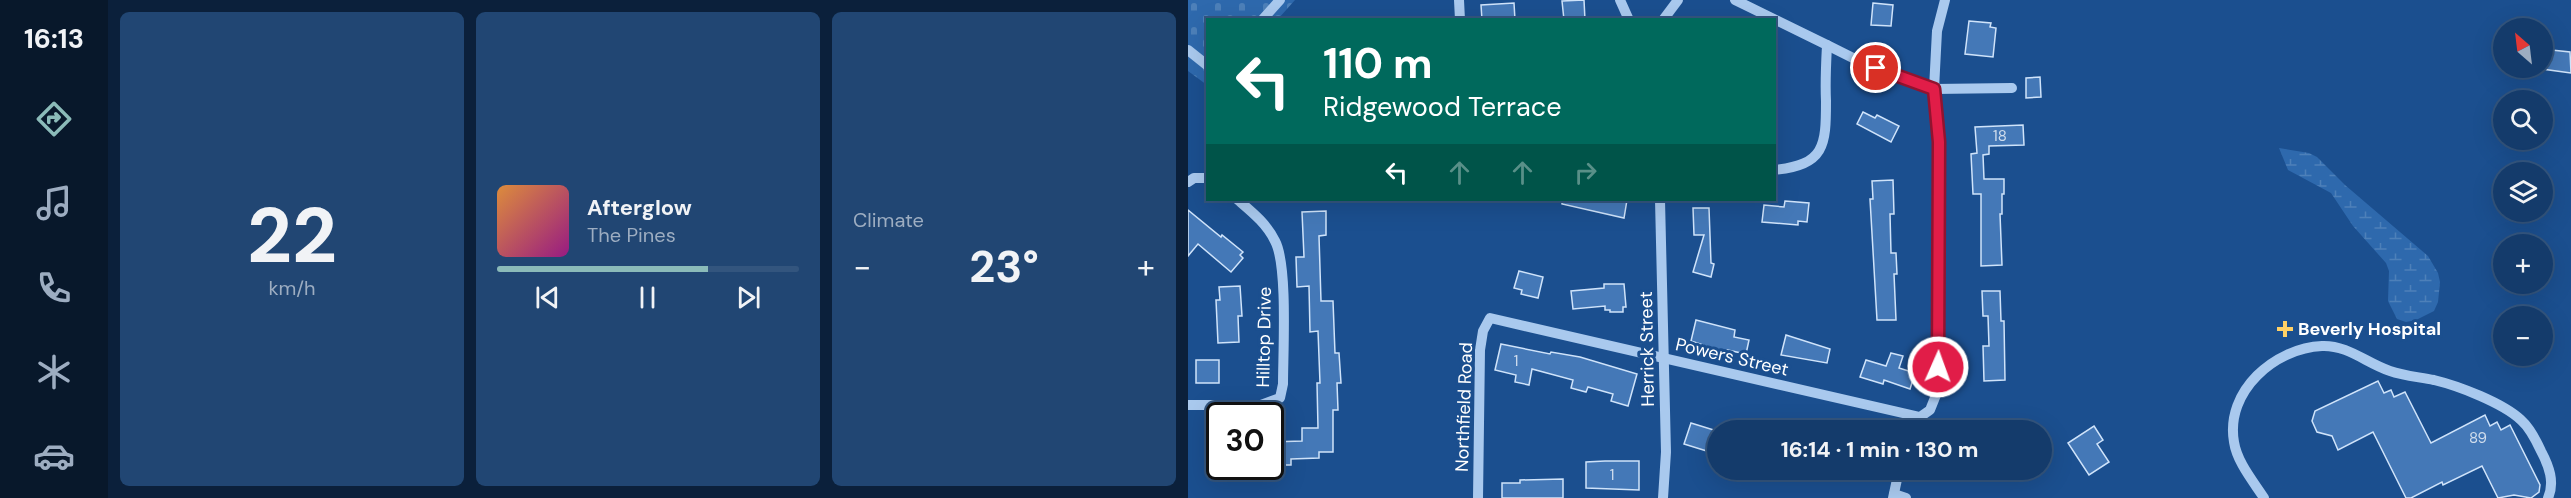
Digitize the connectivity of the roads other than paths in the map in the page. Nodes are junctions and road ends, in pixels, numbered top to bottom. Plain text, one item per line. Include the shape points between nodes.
1 (1280, 0) edge
2 (1460, 0) edge
3 (1620, 0) edge
4 (1678, 0) edge
5 (1735, 0) edge
6 (1946, 0) edge
7 (1264, 18) edge
8 (1460, 18) edge
9 (1628, 18) edge
10 (1664, 18) edge
11 (1772, 18) edge
12 (1776, 20) edge
13 (1827, 45) junction
14 (1188, 50) edge
15 (1206, 64) edge
16 (2012, 88) dead end
17 (1934, 89) junction
18 (1776, 170) edge
19 (1206, 178) edge
20 (1188, 182) edge
21 (1239, 201) edge
22 (1660, 201) edge
23 (1490, 318) joint
24 (1664, 358) junction
25 (1188, 405) edge
26 (1897, 480) edge
27 (1893, 496) edge
28 (1478, 498) edge
29 (1663, 498) edge
30 (1906, 498) edge
31 (2264, 498) edge
32 (2548, 498) edge

1 - 7 street
2 - 8 street
3 - 9 street
4 - 10 street
5 - 11 street
6 - 17 street via 1937,31
12 - 13 street
13 - 17 street
13 - 18 street via 1824,144 1803,165
14 - 15 street
16 - 17 street
17 - 24 street, Powers Street via 1939,142 1940,298 1938,390 1930,410 1920,417
19 - 20 street
21 - 25 street, Hilltop Drive via 1276,242 1282,267 1280,398 1261,405
22 - 24 street, Herrick Street
23 - 24 street, Powers Street
23 - 28 street, Northfield Road via 1480,350
24 - 29 street, Herrick Street
26 - 27 street
27 - 30 street
31 - 32 street via 2242,464 2234,442 2234,420 2240,400 2251,380 2274,362 2295,351 2322,346 2344,348 2390,371 2446,384 2522,420 2545,459 2553,486

